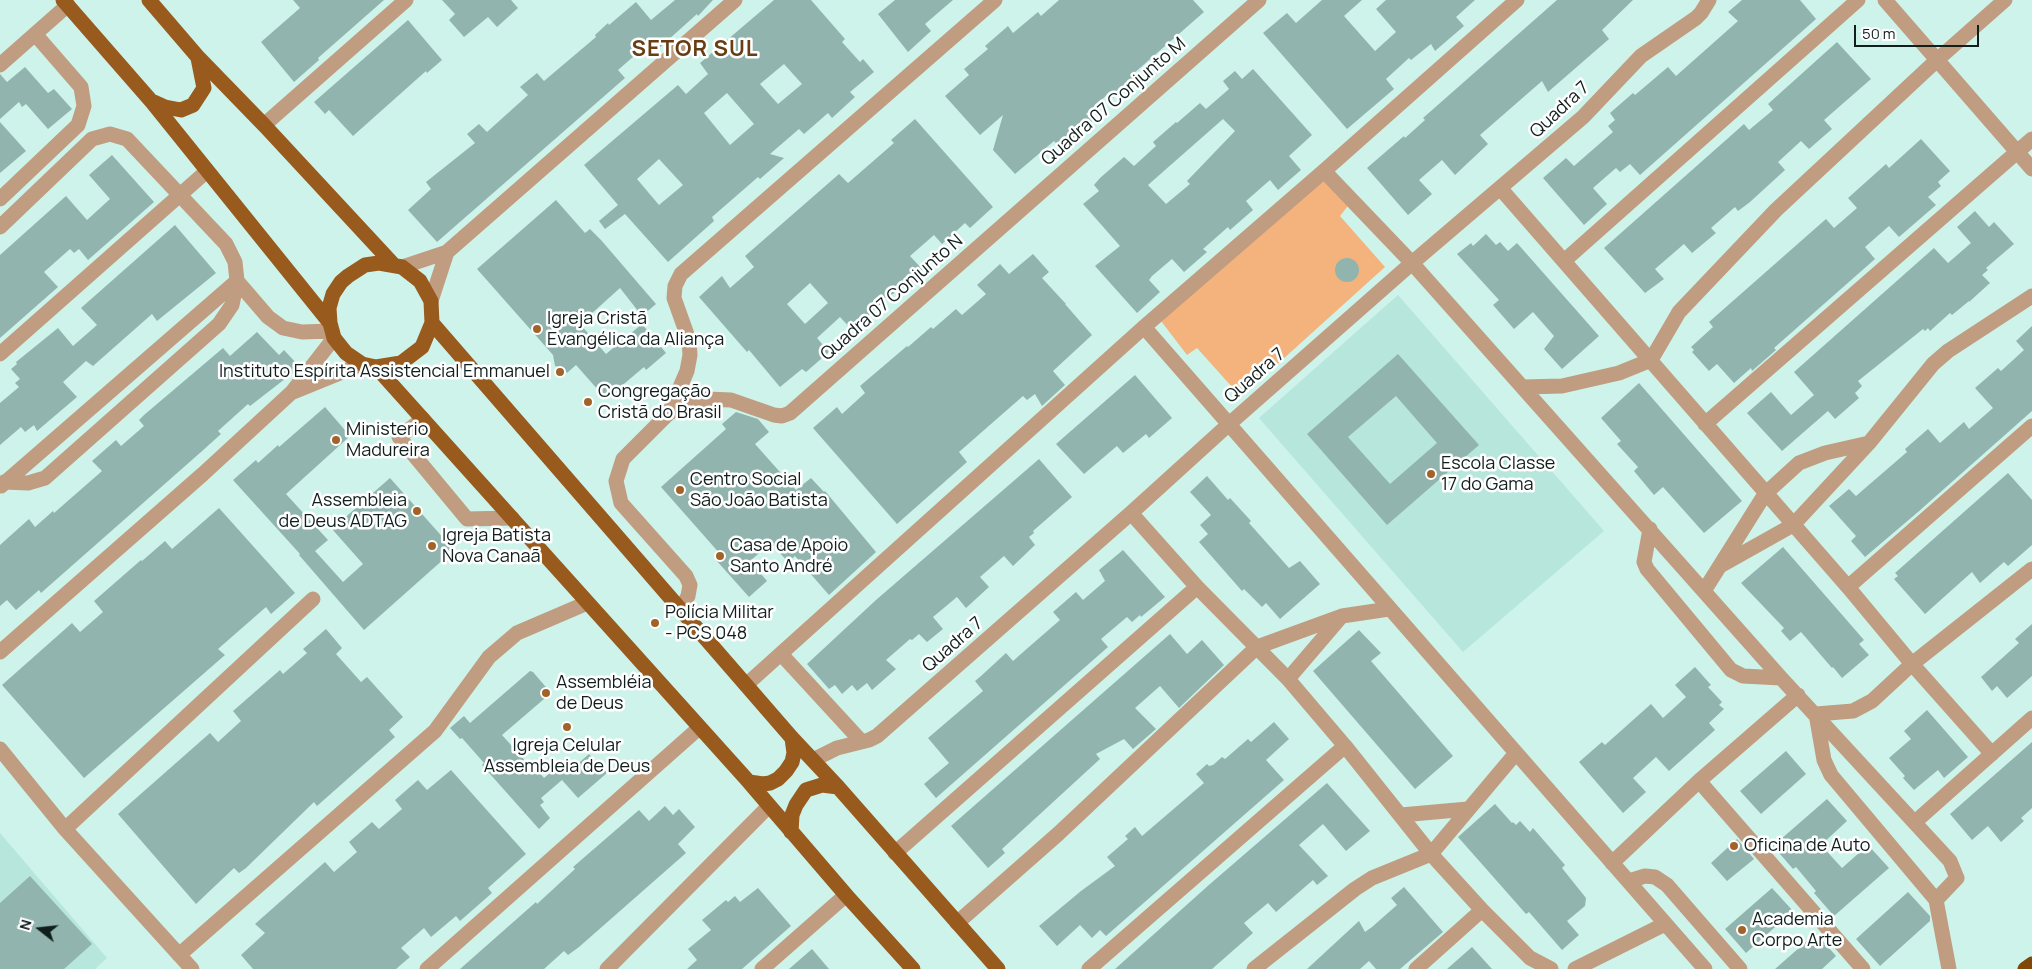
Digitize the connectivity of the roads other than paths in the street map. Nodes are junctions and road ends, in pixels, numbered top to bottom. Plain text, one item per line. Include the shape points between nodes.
1 (148, 0) edge
2 (406, 0) edge
3 (735, 0) edge
4 (995, 0) edge
5 (1259, 0) edge
6 (1517, 0) edge
7 (1709, 0) edge
8 (1858, 0) edge
9 (1885, 0) edge
10 (2005, 0) edge
11 (66, 2) edge
12 (35, 34) junction
13 (197, 56) junction
14 (1937, 60) junction
15 (0, 65) edge
16 (152, 102) junction
17 (78, 125) junction
18 (264, 125) junction
19 (92, 139) junction
20 (2032, 139) edge
21 (2017, 152) junction
22 (2032, 168) edge
23 (207, 170) junction
24 (1324, 171) junction
25 (1500, 188) junction
26 (180, 195) junction
27 (0, 199) edge
28 (1019, 212) joint
29 (0, 227) edge
30 (447, 252) junction
31 (1564, 262) junction
32 (1412, 263) junction
33 (398, 266) junction
34 (237, 281) junction
35 (2032, 296) edge
36 (431, 302) junction
37 (432, 323) junction
38 (1144, 327) junction
39 (332, 331) junction
40 (0, 354) edge
41 (1650, 360) junction
42 (369, 365) junction
43 (1523, 387) junction
44 (292, 392) junction
45 (669, 414) junction
46 (423, 419) junction
47 (1228, 424) junction
48 (1705, 424) junction
49 (2032, 426) edge
50 (1869, 443) junction
51 (2, 485) edge
52 (1766, 494) junction
53 (1131, 513) junction
54 (512, 518) junction
55 (1793, 525) junction
56 (1650, 529) junction
57 (1720, 566) junction
58 (2032, 569) edge
59 (1197, 587) junction
60 (1848, 587) junction
61 (1704, 591) junction
62 (313, 599) dead end
63 (587, 603) junction
64 (680, 609) junction
65 (1389, 609) junction
66 (1342, 616) junction
67 (1257, 647) junction
68 (0, 652) edge
69 (781, 654) junction
70 (1912, 664) junction
71 (1781, 678) junction
72 (1288, 679) junction
73 (746, 685) junction
74 (1798, 695) junction
75 (1816, 714) junction
76 (2032, 718) edge
77 (699, 728) junction
78 (792, 738) junction
79 (861, 741) junction
80 (1345, 746) junction
81 (0, 749) edge
82 (1516, 753) junction
83 (1992, 754) junction
84 (813, 760) junction
85 (1699, 781) junction
86 (749, 782) junction
87 (838, 787) junction
88 (769, 806) junction
89 (1468, 809) junction
90 (1401, 815) junction
91 (1915, 822) junction
92 (65, 829) junction
93 (791, 832) junction
94 (895, 853) junction
95 (1431, 854) junction
96 (1612, 863) junction
97 (1629, 881) junction
98 (846, 895) junction
99 (1936, 900) junction
100 (1482, 910) junction
101 (957, 923) junction
102 (1665, 924) junction
103 (179, 955) junction
104 (2032, 964) edge
105 (192, 969) edge
106 (427, 969) edge
107 (607, 969) edge
108 (762, 969) edge
109 (913, 969) edge
110 (998, 969) edge
111 (1089, 969) edge
112 (1254, 969) edge
113 (1416, 969) edge
114 (1551, 969) edge
115 (1575, 969) edge
116 (1705, 969) edge
117 (1740, 969) edge
118 (1862, 969) edge
119 (1949, 969) edge
120 (2025, 969) edge

1 - 13 main road
2 - 18 street
3 - 30 street
4 - 45 street via 681,274 674,298 689,340 690,355 687,371
5 - 28 street, Quadra 07 Conjunto M
6 - 24 street
7 - 25 street, Quadra 7 via 1696,18 1641,56 1584,117
8 - 31 street
9 - 14 street
10 - 14 street
11 - 12 street
11 - 16 main road
12 - 15 street
12 - 17 street via 81,87 84,106
13 - 16 main road via 204,88 193,105 181,110
13 - 18 main road
14 - 21 street
14 - 41 street via 1776,210 1679,312
16 - 23 main road
17 - 19 street
17 - 27 street
18 - 33 main road
19 - 26 street via 110,134 126,139
19 - 29 street
20 - 21 street
21 - 22 street
21 - 48 street
23 - 26 street
23 - 39 main road
24 - 32 street
24 - 38 street
25 - 31 street
25 - 32 street, Quadra 7
26 - 34 street via 226,244 235,262
26 - 40 street
28 - 45 street, Quadra 07 Conjunto N via 790,413 774,415 731,400 707,399 687,404
30 - 33 street
30 - 36 street
31 - 41 street
32 - 43 street
32 - 47 street, Quadra 7
33 - 36 main road via 420,281
33 - 39 main road via 379,263 365,266 341,282 330,308
34 - 39 street via 268,317 284,328 302,332
34 - 51 street
34 - 51 street via 232,305 218,324 45,478
35 - 50 street via 1948,351
36 - 37 main road
37 - 42 main road via 422,347 401,363
37 - 64 main road
38 - 47 street
38 - 69 street
39 - 42 main road via 346,353
39 - 44 street
41 - 43 street via 1619,373 1562,386
41 - 48 street
42 - 44 street
42 - 46 main road
43 - 56 street
44 - 68 street
45 - 64 street via 623,459 616,481 622,503 686,576 690,585 688,596
46 - 54 main road
46 - 54 street via 399,437 467,519
47 - 53 street, Quadra 7
47 - 65 street
48 - 52 street
49 - 60 street
50 - 52 street via 1824,452 1799,463
50 - 55 street
52 - 55 street
52 - 57 street
53 - 59 street
53 - 79 street, Quadra 7 via 877,736
54 - 63 main road
55 - 57 street
55 - 60 street
56 - 61 street
56 - 71 street via 1644,562 1647,569 1730,670 1743,676
57 - 61 street
58 - 70 street
59 - 67 street
59 - 94 street
60 - 70 street
61 - 71 street
62 - 92 street
63 - 77 main road
63 - 103 street via 517,634 489,657 435,730
64 - 73 main road
65 - 66 street
65 - 82 street
66 - 67 street
66 - 72 street
67 - 72 street
67 - 101 street via 1058,834
69 - 73 street
69 - 79 street
70 - 75 street via 1860,708
70 - 83 street
71 - 74 street
72 - 80 street
73 - 78 main road
74 - 75 street
74 - 85 street
75 - 91 street
75 - 99 street via 1824,760 1831,775
76 - 83 street
77 - 86 main road
77 - 106 street
78 - 84 main road
78 - 86 main road via 794,753 786,771 770,783
79 - 84 street, Quadra 7
80 - 90 street
80 - 111 street
81 - 92 street
82 - 89 street
82 - 96 street
83 - 91 street
84 - 87 main road
85 - 96 street
85 - 118 street
86 - 88 main road
87 - 93 main road via 822,785 806,790 792,816
87 - 94 main road
88 - 93 main road
88 - 107 street
89 - 90 street
89 - 95 street
90 - 95 street
91 - 99 street via 1950,861 1957,878
92 - 103 street
93 - 98 main road
94 - 101 main road
95 - 100 street
95 - 112 street via 1372,878
96 - 97 street
97 - 102 street
97 - 117 street via 1645,876 1655,877 1667,885
98 - 108 street
98 - 109 main road
99 - 119 street
100 - 113 street
100 - 114 street via 1530,958
101 - 110 main road
102 - 115 street
102 - 116 street
103 - 105 street
104 - 120 highway

